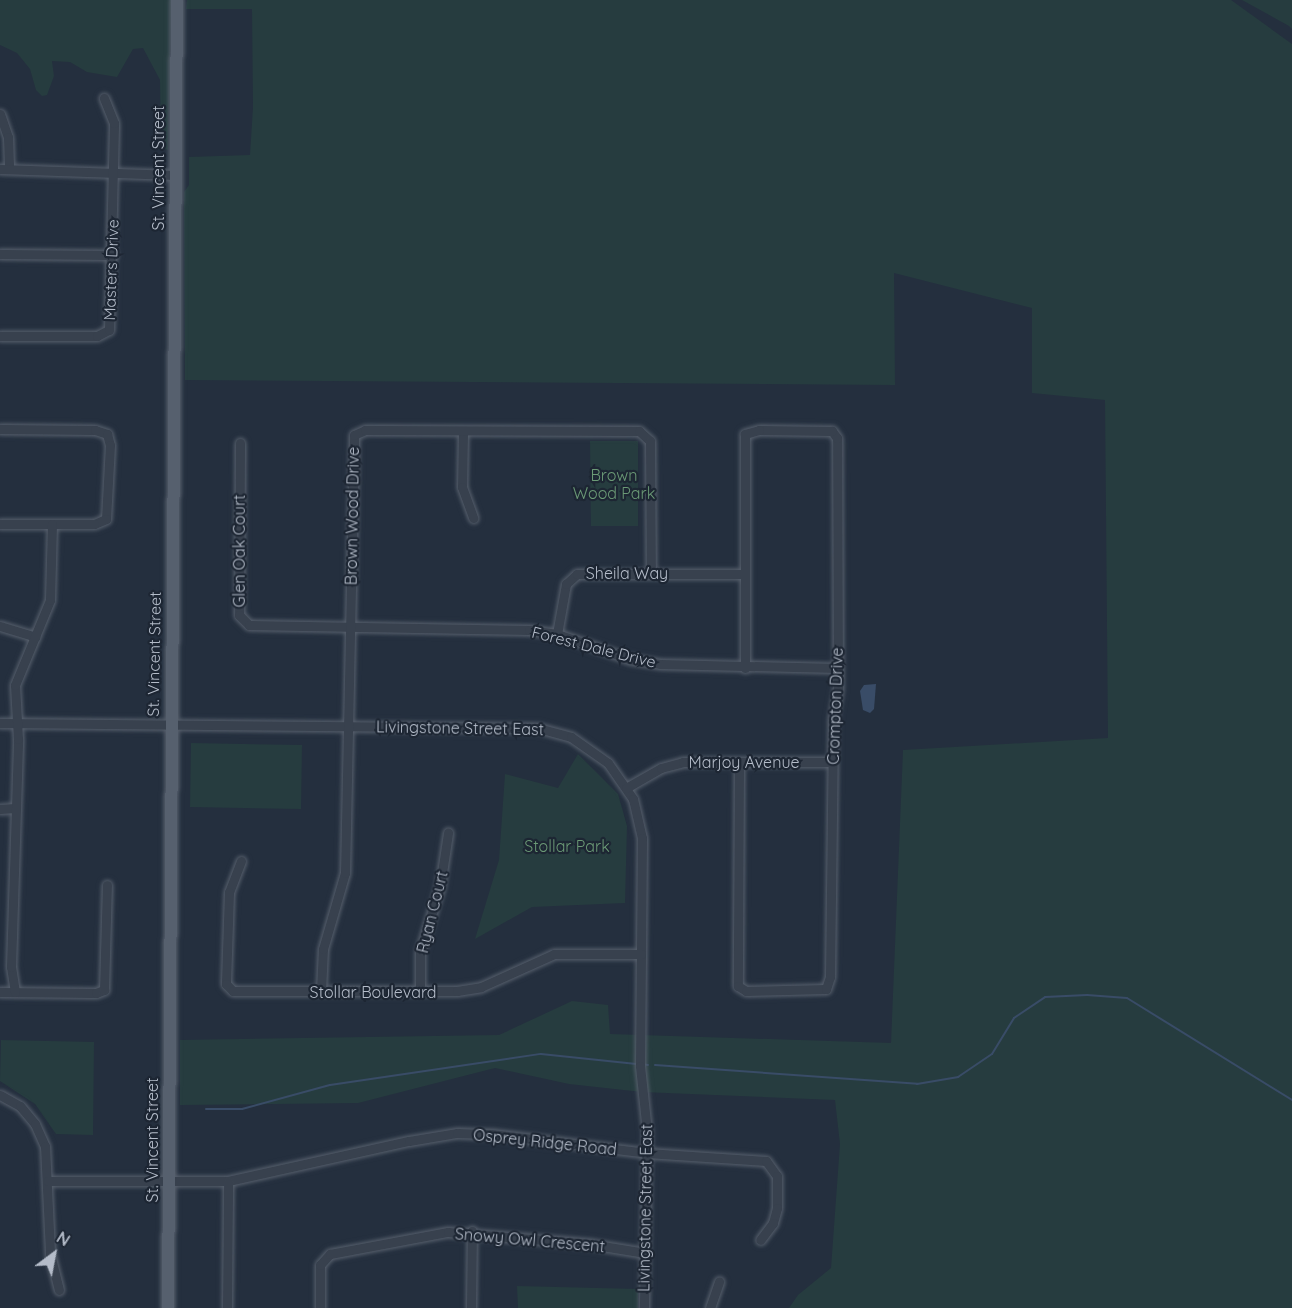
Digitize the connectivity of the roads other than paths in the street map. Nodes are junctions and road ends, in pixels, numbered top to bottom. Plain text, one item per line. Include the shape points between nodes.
1 (177, 0) edge
2 (104, 98) dead end
3 (0, 114) edge
4 (4, 169) edge
5 (113, 171) junction
6 (175, 175) junction
7 (0, 254) edge
8 (113, 255) junction
9 (0, 336) edge
10 (0, 429) edge
11 (463, 432) junction
12 (240, 443) dead end
13 (473, 518) dead end
14 (0, 524) edge
15 (52, 524) junction
16 (651, 573) junction
17 (743, 574) junction
18 (0, 626) edge
19 (351, 627) junction
20 (556, 634) junction
21 (35, 637) junction
22 (745, 668) junction
23 (838, 668) junction
24 (0, 723) edge
25 (15, 723) junction
26 (169, 726) junction
27 (350, 726) junction
28 (740, 762) junction
29 (832, 762) junction
30 (626, 788) junction
31 (0, 808) edge
32 (15, 808) junction
33 (448, 833) dead end
34 (241, 861) dead end
35 (107, 885) dead end
36 (641, 954) junction
37 (321, 991) junction
38 (420, 991) junction
39 (0, 992) edge
40 (15, 992) junction
41 (0, 1095) edge
42 (647, 1153) junction
43 (48, 1181) junction
44 (168, 1181) junction
45 (228, 1181) junction
46 (472, 1231) junction
47 (760, 1240) dead end
48 (645, 1253) junction
49 (719, 1282) dead end
50 (59, 1290) dead end
51 (168, 1308) edge
52 (227, 1308) edge
53 (320, 1308) edge
54 (471, 1308) edge
55 (644, 1308) edge
56 (710, 1308) edge

1 - 6 main road, St. Vincent Street
2 - 5 street, Masters Drive via 114,123
3 - 4 street via 8,137
4 - 5 street
5 - 6 street
5 - 8 street, Masters Drive
6 - 26 main road, St. Vincent Street
7 - 8 street
8 - 9 street, Masters Drive via 111,325 106,334
10 - 15 street via 95,430 110,439 106,519 94,524
11 - 13 street via 462,487
11 - 16 street, Brown Wood Drive via 639,431 646,435 650,441
11 - 19 street, Brown Wood Drive via 365,430 354,435
12 - 19 street, Glen Oak Court via 239,615 249,625 260,627
14 - 15 street
15 - 21 street via 50,600
16 - 17 street, Sheila Way
16 - 20 street, Sheila Way via 577,574 566,584
17 - 22 street, Crompton Drive
17 - 23 street, Crompton Drive via 745,434 759,430 832,431 837,438
18 - 21 street
19 - 20 street, Forest Dale Drive via 512,628
19 - 27 street, Brown Wood Drive
20 - 22 street, Forest Dale Drive via 647,662
21 - 25 street via 16,679
22 - 23 street, Forest Dale Drive
23 - 29 street, Crompton Drive
24 - 25 street, Livingstone Street East
25 - 26 street, Livingstone Street East
25 - 32 street
26 - 27 street, Livingstone Street East
26 - 44 main road, St. Vincent Street
27 - 30 street, Livingstone Street East via 550,730 591,748
27 - 37 street, Brown Wood Drive via 345,873 323,949
28 - 29 street, Marjoy Avenue
28 - 29 street, Crompton Drive via 737,980 742,990 753,991 818,991 830,984
28 - 30 street, Marjoy Avenue via 670,765
30 - 36 street, Livingstone Street East via 642,838
31 - 32 street
32 - 40 street via 11,967
33 - 38 street, Ryan Court via 440,886 420,952
34 - 37 street, Stollar Boulevard via 229,892 226,984 238,992
35 - 40 street via 104,990
36 - 38 street, Stollar Boulevard via 554,954 481,987
36 - 42 street, Livingstone Street East via 640,1066
37 - 38 street, Stollar Boulevard
39 - 40 street
41 - 43 street via 20,1106 35,1124 45,1146
42 - 45 street, Osprey Ridge Road via 457,1133 320,1158
42 - 47 street, Osprey Ridge Road via 771,1164 777,1176 775,1217
42 - 48 street, Livingstone Street East
43 - 44 street, Osprey Ridge Road
43 - 50 street via 50,1254
44 - 45 street, Osprey Ridge Road
44 - 51 main road, St. Vincent Street
45 - 52 street
46 - 48 street, Snowy Owl Crescent
46 - 53 street, Snowy Owl Crescent via 330,1254 320,1266
46 - 54 street
48 - 55 street, Livingstone Street East
49 - 56 street

